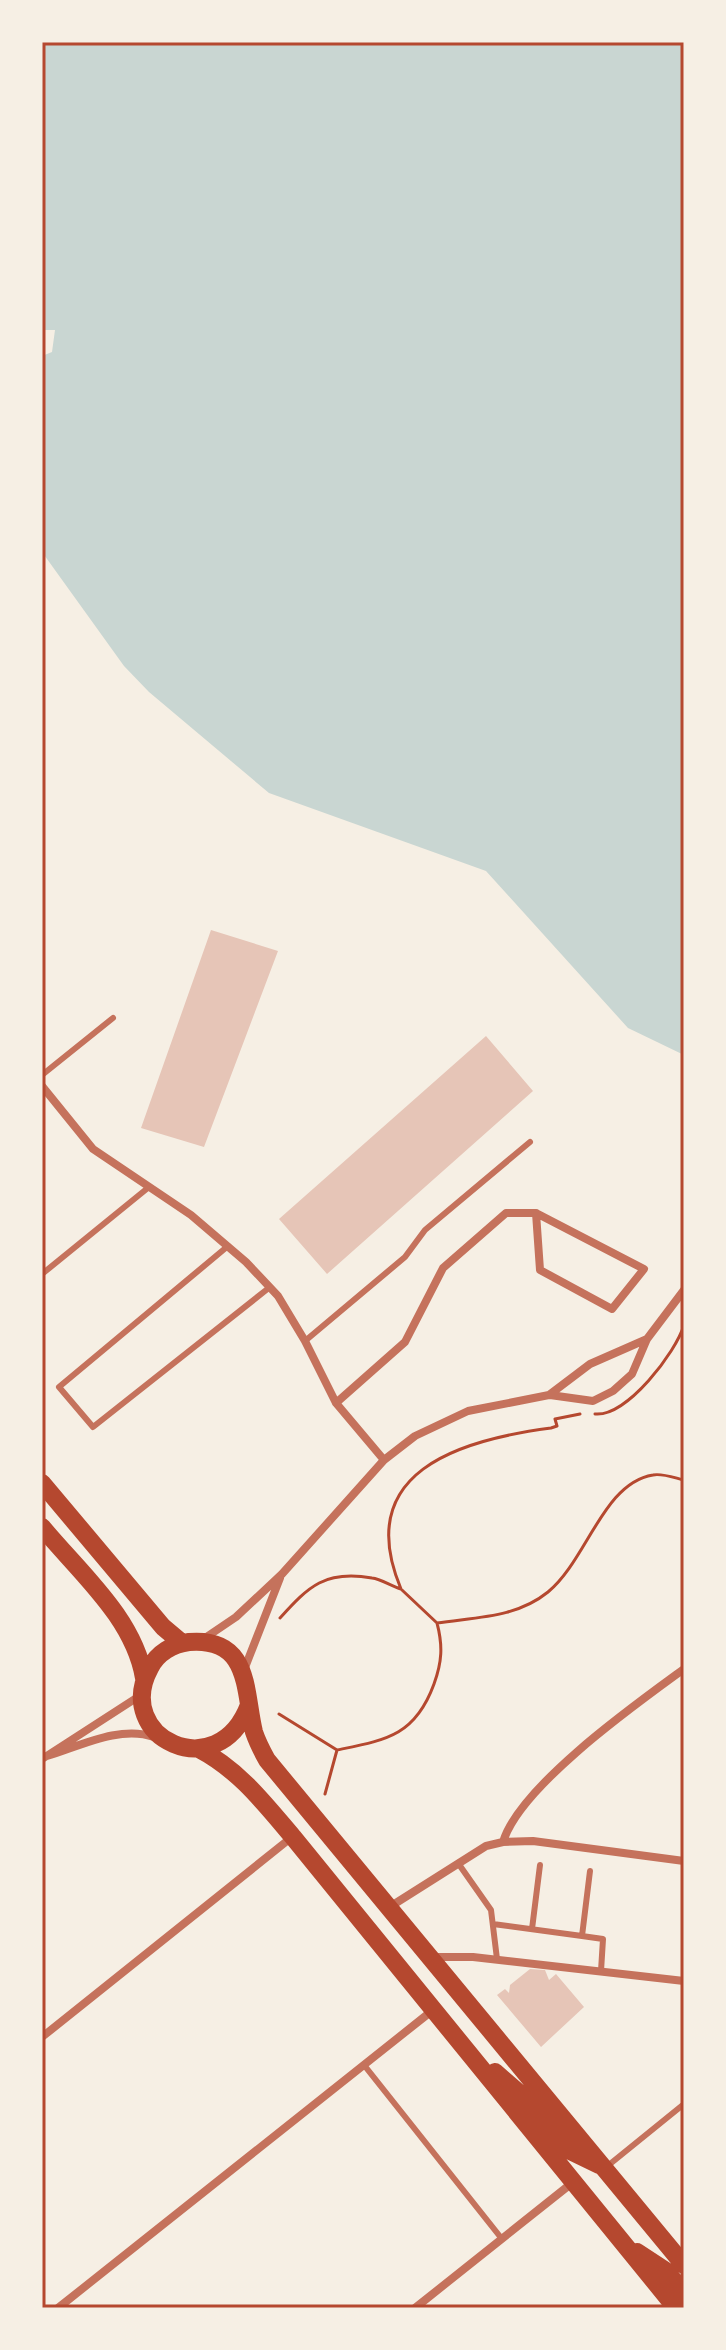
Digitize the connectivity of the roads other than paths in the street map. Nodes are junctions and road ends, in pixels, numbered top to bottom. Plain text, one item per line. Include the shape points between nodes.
1 (113, 1018) dead end
2 (42, 1075) edge
3 (42, 1086) edge
4 (530, 1142) dead end
5 (149, 1187) junction
6 (536, 1213) junction
7 (228, 1246) junction
8 (42, 1274) edge
9 (270, 1287) junction
10 (684, 1290) edge
11 (647, 1339) junction
12 (305, 1341) junction
13 (549, 1395) junction
14 (336, 1403) junction
15 (384, 1460) junction
16 (42, 1483) edge
17 (42, 1527) edge
18 (282, 1574) junction
19 (191, 1642) junction
20 (684, 1669) edge
21 (244, 1670) junction
22 (143, 1687) junction
23 (249, 1705) junction
24 (165, 1740) junction
25 (199, 1749) junction
26 (44, 1757) edge
27 (293, 1837) junction
28 (503, 1842) junction
29 (684, 1861) edge
30 (458, 1863) junction
31 (540, 1865) dead end
32 (590, 1871) dead end
33 (388, 1908) junction
34 (493, 1924) junction
35 (532, 1929) junction
36 (582, 1936) junction
37 (430, 1957) junction
38 (497, 1959) junction
39 (601, 1971) junction
40 (684, 1981) edge
41 (433, 2010) junction
42 (454, 2035) junction
43 (42, 2037) edge
44 (364, 2065) junction
45 (684, 2104) edge
46 (605, 2168) junction
47 (573, 2182) junction
48 (502, 2239) junction
49 (621, 2242) junction
50 (684, 2265) edge
51 (684, 2293) edge
52 (58, 2308) edge
53 (415, 2308) edge
54 (676, 2308) edge

1 - 2 lane
3 - 5 street via 93,1149
4 - 12 lane
5 - 7 street
5 - 8 lane
6 - 6 street via 644,1269 612,1309 540,1270
6 - 14 street via 506,1213 443,1268 405,1342
7 - 9 street
7 - 9 lane via 59,1387 93,1427
9 - 12 street
10 - 11 street
11 - 13 street via 590,1364
11 - 13 street via 632,1374 609,1394 586,1401
12 - 14 street
13 - 15 street via 453,1416
14 - 15 street
15 - 18 street
16 - 19 main road via 163,1627
17 - 22 main road via 126,1627 139,1650
18 - 19 street via 236,1617
18 - 21 street
19 - 21 main road via 217,1646
19 - 22 main road via 165,1650 152,1662
20 - 28 street via 548,1780 508,1826
21 - 23 main road
22 - 24 main road via 152,1728
22 - 26 street
23 - 25 main road via 231,1736
23 - 33 main road via 267,1760
24 - 25 main road
24 - 26 street via 144,1733 113,1735
25 - 27 main road via 243,1779
27 - 33 main road via 313,1843 359,1901 370,1908
27 - 41 main road
27 - 43 street
28 - 29 street via 533,1841
28 - 30 street
30 - 33 street
30 - 34 lane via 491,1910
31 - 35 lane
32 - 36 lane
33 - 37 main road
34 - 35 lane
34 - 38 lane
35 - 36 lane
36 - 39 lane via 603,1939
37 - 38 street
37 - 46 main road
38 - 39 street
39 - 40 street
41 - 42 main road
41 - 44 street
42 - 46 main road via 526,2099 568,2150
42 - 47 main road
44 - 48 lane
44 - 52 street
45 - 46 lane
46 - 50 main road
47 - 48 street
47 - 49 main road
48 - 53 street
49 - 51 main road via 666,2271
49 - 54 main road

